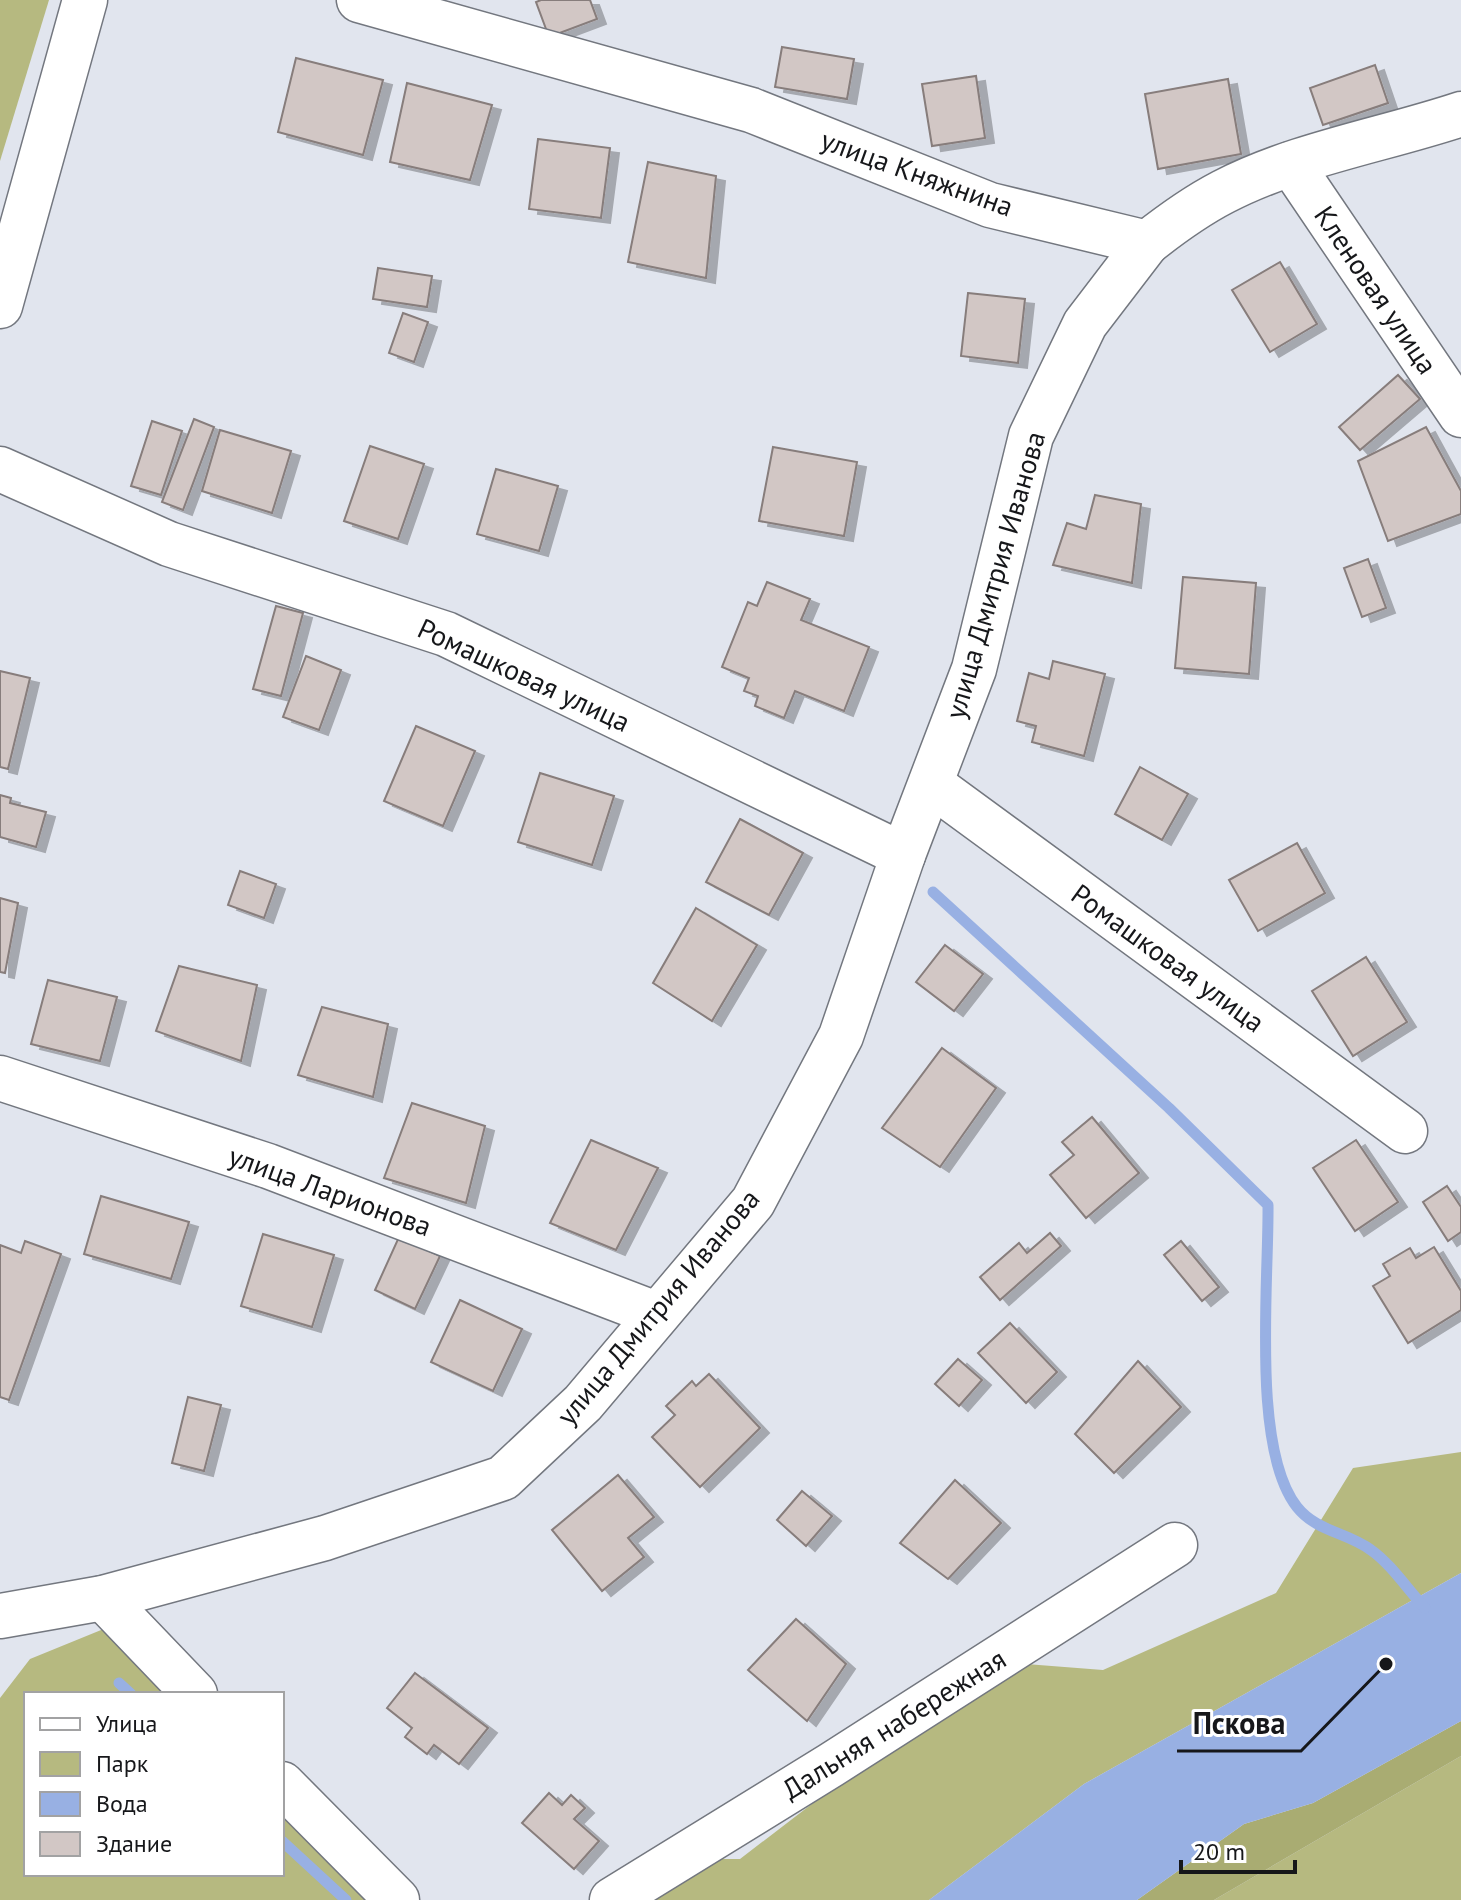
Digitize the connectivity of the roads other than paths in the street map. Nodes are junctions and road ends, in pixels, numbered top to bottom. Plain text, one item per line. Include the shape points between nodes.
1 (85, 0) edge
2 (359, 0) edge
3 (1461, 114) edge
4 (1291, 164) junction
5 (1147, 243) junction
6 (0, 306) edge
7 (1461, 415) edge
8 (0, 469) edge
9 (931, 784) junction
10 (903, 855) junction
11 (0, 1078) edge
12 (1405, 1131) dead end
13 (656, 1314) junction
14 (1175, 1545) dead end
15 (103, 1598) junction
16 (0, 1616) edge
17 (193, 1692) edge
18 (284, 1786) edge
19 (397, 1900) edge
20 (612, 1900) edge

1 - 6 street
2 - 5 street, улица Княжнина via 751,110 990,205
3 - 4 street
4 - 5 street via 1225,191
4 - 7 street, Кленовая улица
5 - 9 street, улица Дмитрия Иванова via 1085,324 1031,436 974,669
8 - 10 street, Ромашковая улица via 169,544 446,634
9 - 10 street, улица Дмитрия Иванова
9 - 12 street, Ромашковая улица
10 - 13 street, улица Дмитрия Иванова via 841,1036 753,1202
11 - 13 street, улица Ларионова via 268,1166
13 - 15 street, улица Дмитрия Иванова via 583,1403 503,1478 325,1538
14 - 20 street, Дальняя набережная
15 - 16 street, улица Дмитрия Иванова
15 - 17 street
18 - 19 street

